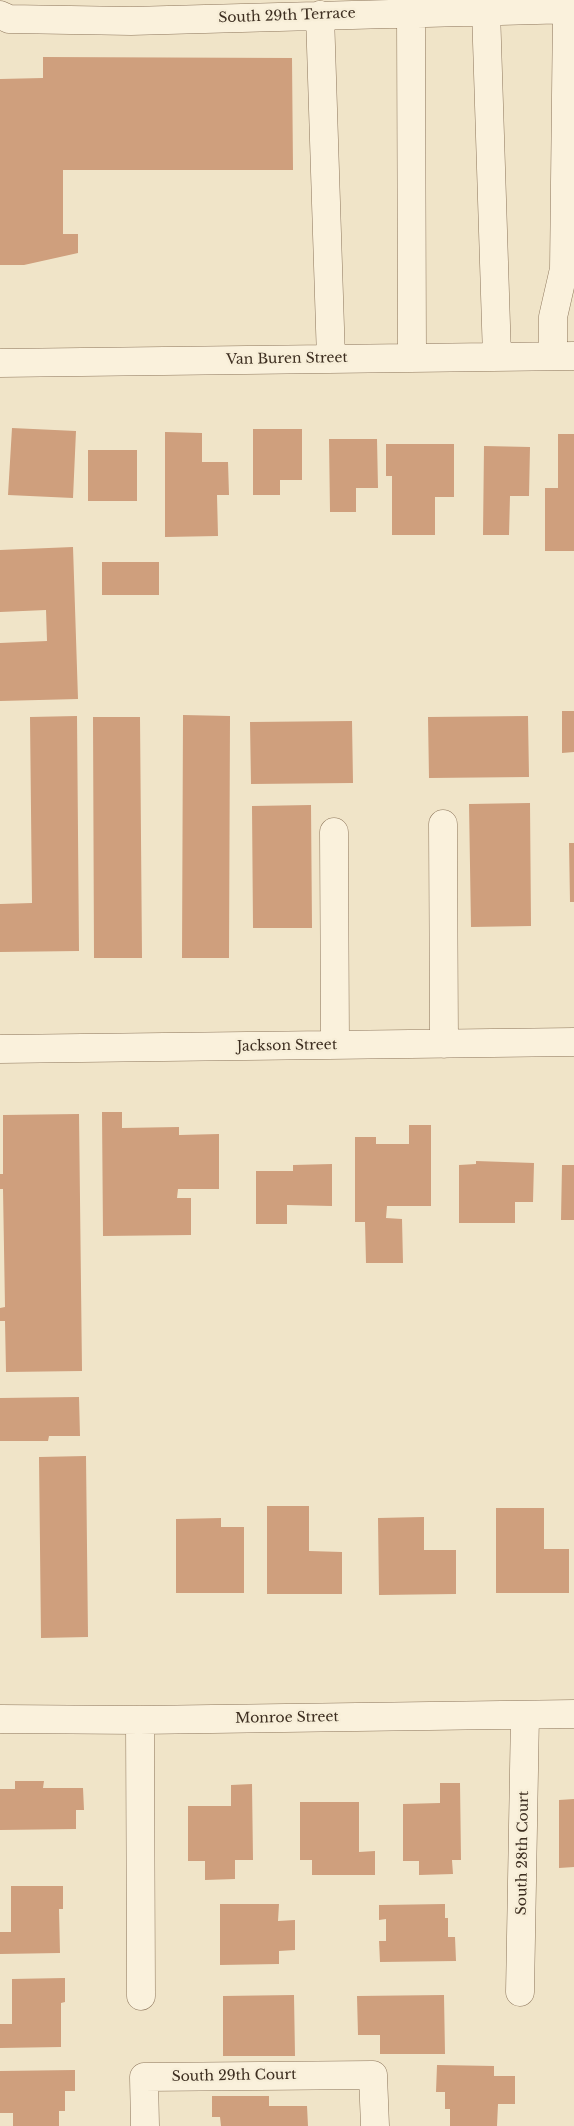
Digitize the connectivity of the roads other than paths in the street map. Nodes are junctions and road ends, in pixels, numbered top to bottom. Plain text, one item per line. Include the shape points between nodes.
1 (520, 5) edge
2 (559, 7) edge
3 (184, 9) edge
4 (486, 10) junction
5 (411, 12) junction
6 (0, 15) edge
7 (320, 15) junction
8 (569, 270) edge
9 (563, 356) edge
10 (497, 357) junction
11 (412, 358) junction
12 (331, 359) junction
13 (0, 363) edge
14 (443, 824) dead end
15 (334, 832) dead end
16 (574, 1042) edge
17 (444, 1044) junction
18 (335, 1045) junction
19 (0, 1049) edge
20 (574, 1714) edge
21 (525, 1715) junction
22 (0, 1719) edge
23 (140, 1720) junction
24 (520, 1992) dead end
25 (142, 1996) dead end
26 (145, 2126) edge
27 (375, 2126) edge

1 - 2 street, South 29th Terrace
1 - 4 street, South 29th Terrace
2 - 8 street
3 - 6 street, South 29th Terrace via 131,21 9,19
3 - 7 street, South 29th Terrace
4 - 5 street, South 29th Terrace
4 - 10 street
5 - 7 street, South 29th Terrace
5 - 11 street
7 - 12 street
8 - 9 street via 553,317
9 - 10 street, Van Buren Street
10 - 11 street, Van Buren Street
11 - 12 street, Van Buren Street
12 - 13 street, Van Buren Street
14 - 17 street
15 - 18 street
16 - 17 street, Jackson Street
17 - 18 street, Jackson Street
18 - 19 street, Jackson Street
20 - 21 street, Monroe Street
21 - 23 street, Monroe Street
21 - 24 street, South 28th Court
22 - 23 street, Monroe Street
23 - 25 street
26 - 27 street, South 29th Court via 144,2077 373,2075

